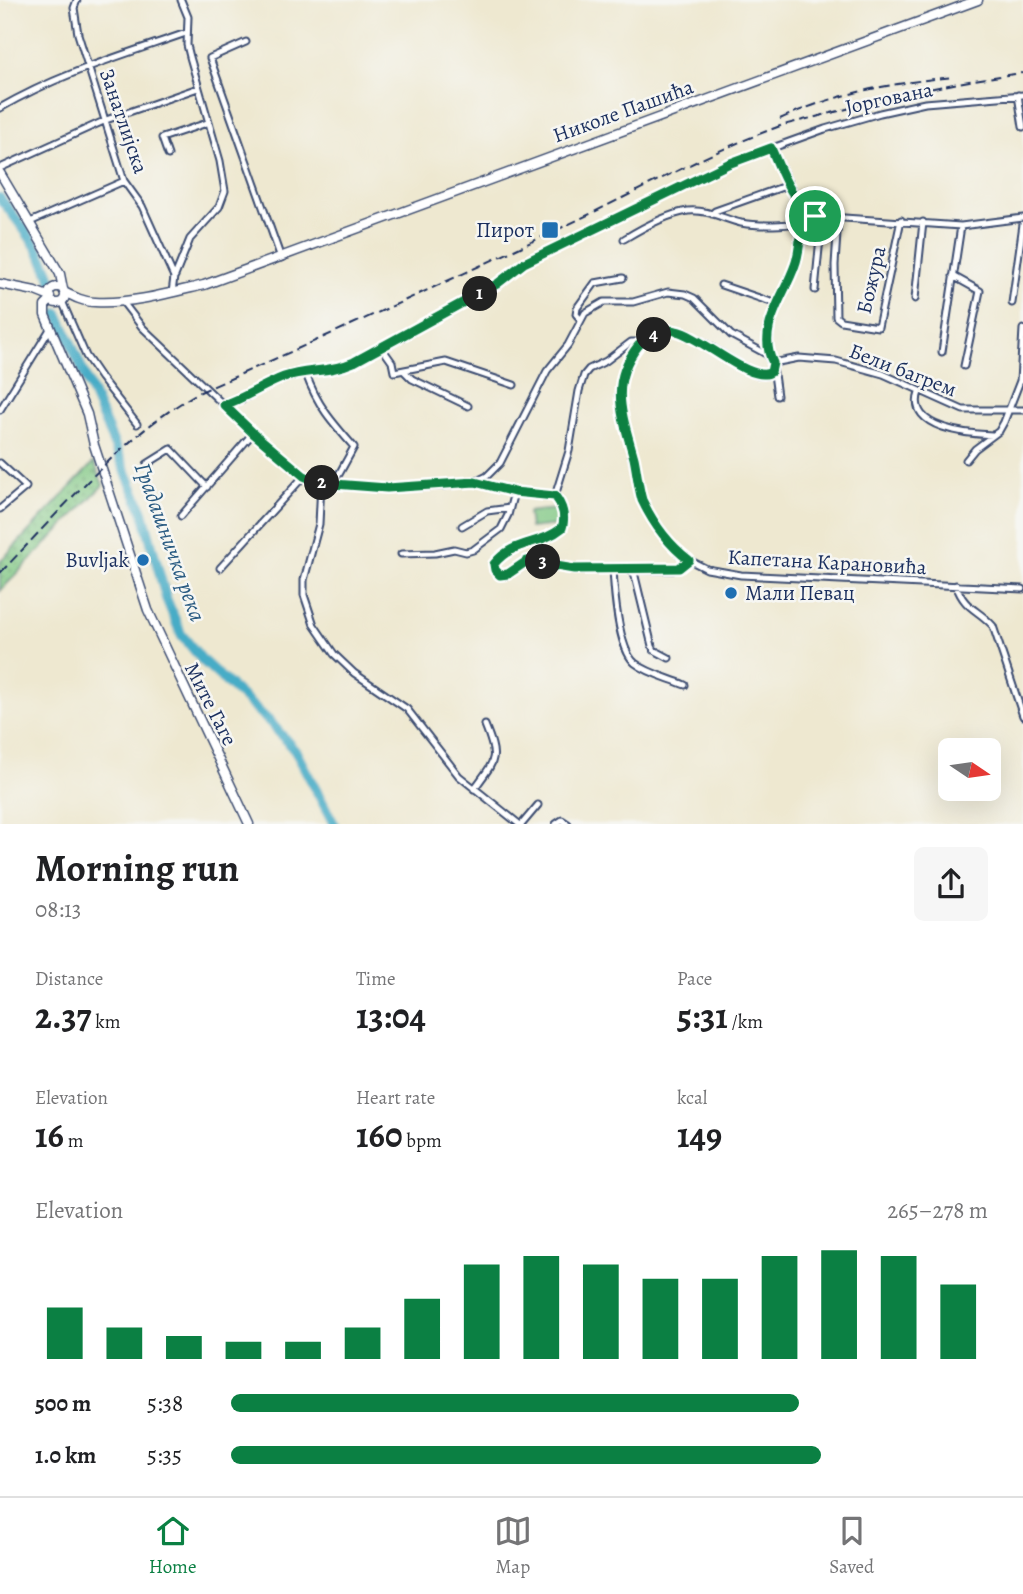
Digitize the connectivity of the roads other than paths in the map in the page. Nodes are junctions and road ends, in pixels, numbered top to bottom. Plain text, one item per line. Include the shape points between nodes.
1 (76, 0) edge
2 (181, 0) edge
3 (978, 0) edge
4 (186, 33) junction
5 (246, 41) dead end
6 (89, 66) junction
7 (198, 88) junction
8 (1021, 95) edge
9 (0, 108) edge
10 (106, 120) junction
11 (207, 123) junction
12 (1023, 127) edge
13 (771, 148) junction
14 (168, 155) dead end
15 (0, 171) edge
16 (124, 181) junction
17 (788, 185) junction
18 (712, 214) junction
19 (819, 216) junction
20 (838, 218) junction
21 (1023, 218) edge
22 (901, 220) junction
23 (30, 222) junction
24 (802, 222) junction
25 (923, 222) junction
26 (1023, 224) edge
27 (961, 226) junction
28 (624, 239) dead end
29 (281, 258) junction
30 (953, 276) junction
31 (174, 277) junction
32 (623, 278) dead end
33 (0, 284) edge
34 (721, 285) dead end
35 (815, 290) dead end
36 (38, 293) junction
37 (172, 293) junction
38 (56, 296) junction
39 (915, 299) dead end
40 (121, 300) junction
41 (1012, 303) dead end
42 (777, 304) junction
43 (581, 320) junction
44 (49, 326) junction
45 (1023, 330) edge
46 (642, 342) junction
47 (382, 348) junction
48 (942, 352) dead end
49 (768, 355) junction
50 (773, 365) junction
51 (964, 366) dead end
52 (404, 371) junction
53 (306, 374) junction
54 (514, 385) dead end
55 (919, 392) junction
56 (777, 396) dead end
57 (224, 405) junction
58 (468, 406) dead end
59 (0, 410) edge
60 (1023, 410) edge
61 (1008, 411) junction
62 (137, 424) dead end
63 (253, 433) junction
64 (994, 435) junction
65 (966, 460) dead end
66 (0, 463) edge
67 (147, 464) dead end
68 (304, 476) junction
69 (475, 482) junction
70 (321, 483) junction
71 (333, 485) junction
72 (207, 487) junction
73 (514, 492) junction
74 (555, 496) junction
75 (510, 508) junction
76 (0, 509) edge
77 (181, 516) dead end
78 (462, 526) dead end
79 (401, 554) dead end
80 (689, 560) junction
81 (220, 568) dead end
82 (613, 568) junction
83 (633, 568) junction
84 (956, 585) junction
85 (1023, 589) edge
86 (670, 658) dead end
87 (685, 685) dead end
88 (1023, 716) edge
89 (485, 724) dead end
90 (474, 789) junction
91 (538, 805) dead end
92 (249, 824) edge
93 (521, 824) edge
94 (556, 824) edge
95 (568, 824) edge

1 - 6 street, Занатлијска via 78,34
2 - 4 street via 188,17
3 - 29 main road, Николе Пашића
4 - 6 street
4 - 7 street
5 - 29 street via 210,58
6 - 9 street
6 - 10 street, Занатлијска
7 - 10 street
7 - 11 street
8 - 12 street, Јоргована
8 - 13 street, Јоргована via 907,106
10 - 15 street
10 - 16 street, Занатлијска
11 - 14 street via 162,138
11 - 31 street via 225,191 219,207 190,239
13 - 17 street
13 - 47 street, Јоргована via 728,164 524,263 497,284
15 - 23 main road
16 - 23 street
16 - 31 street, Занатлијска via 142,206
17 - 18 street
17 - 19 street via 800,204
18 - 24 street via 741,223
18 - 28 street via 685,211
19 - 20 street
19 - 24 street
19 - 35 street
20 - 22 street
20 - 22 street, Божура via 836,315 839,320 878,327
21 - 27 street
22 - 25 street
23 - 38 main road via 55,266
24 - 42 street via 796,263
25 - 27 street
25 - 39 street
26 - 41 street
27 - 30 street
29 - 37 main road, Николе Пашића
30 - 48 street
30 - 51 street via 980,291
31 - 37 street
32 - 43 street via 595,283 577,308
33 - 36 main road, Николе Пашића
34 - 42 street
36 - 38 main road
36 - 38 main road, Николе Пашића
37 - 40 main road, Николе Пашића
38 - 40 main road, Николе Пашића via 94,302
38 - 44 main road
38 - 62 street via 86,356
40 - 57 street via 142,327
42 - 49 street via 769,326
43 - 49 street via 590,308 604,302 685,293 732,335
43 - 69 street via 547,371 500,463
44 - 59 street
44 - 92 main road, Мите Гаге via 87,414 153,623
45 - 61 street via 1020,380
46 - 50 street via 673,330 758,375 767,375
46 - 74 street via 631,342 584,375
46 - 80 street, Капетана Карановића via 620,381 621,412 648,512 669,542
47 - 52 street via 394,372
47 - 53 street, Јоргована via 340,368
49 - 50 street
50 - 55 street, Бели багрем via 799,358 836,361 883,374
50 - 56 street
52 - 54 street via 446,362
52 - 58 street
53 - 57 street, Јоргована via 283,377
53 - 71 street via 314,396 354,447
55 - 61 street, Бели багрем via 964,410
55 - 64 street via 919,405 928,420 944,429
57 - 63 street
60 - 61 street, Бели багрем
61 - 64 street
63 - 68 street
63 - 72 street
64 - 65 street
66 - 76 street via 26,489
67 - 72 street via 171,449
68 - 70 street
68 - 81 street
69 - 71 street via 387,488
69 - 73 street
70 - 71 street
70 - 90 street via 319,524 304,580 314,625 354,673 407,709
72 - 77 street
73 - 74 street
73 - 75 street
74 - 82 street via 563,516 562,528 510,548 494,564 496,572 506,575 527,561 574,569
75 - 78 street via 487,511
75 - 79 street via 501,529 473,550
80 - 83 street via 673,570
80 - 84 street, Капетана Карановића via 707,569 741,575
82 - 83 street
82 - 87 street via 626,651 645,669
83 - 86 street via 652,646
84 - 85 street, Капетана Карановића
84 - 88 street, Капетана Карановића via 965,604 993,626
89 - 90 street via 495,756
90 - 93 street
91 - 93 street
94 - 95 street via 562,820

